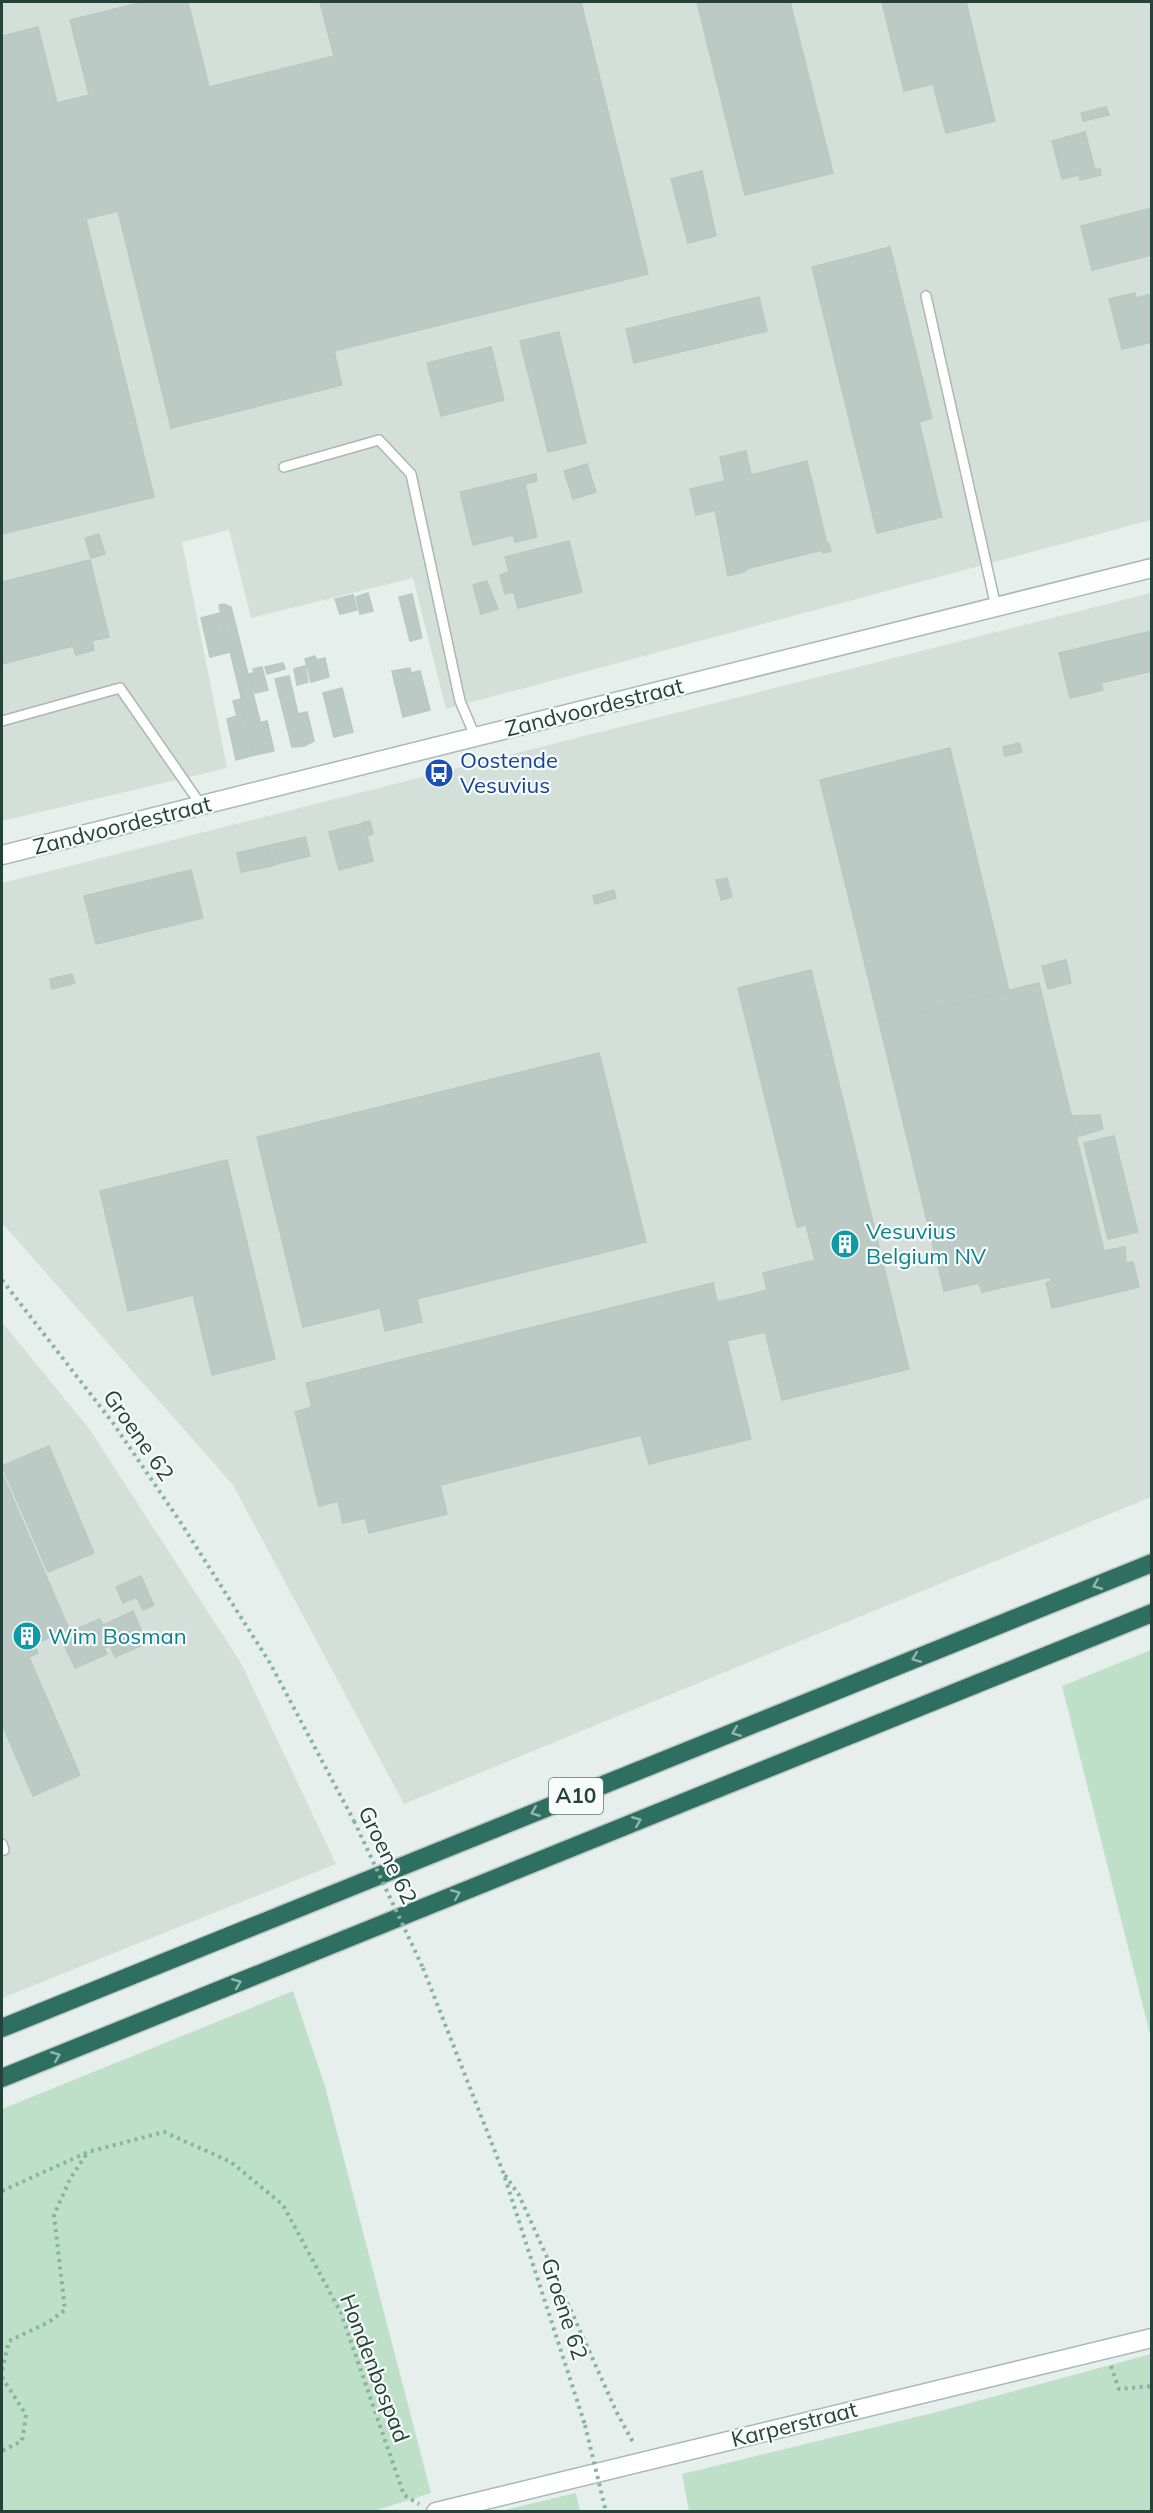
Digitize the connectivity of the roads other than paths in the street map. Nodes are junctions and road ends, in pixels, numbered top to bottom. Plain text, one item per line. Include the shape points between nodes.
1 (926, 296) dead end
2 (284, 467) dead end
3 (1152, 568) edge
4 (996, 607) junction
5 (2, 721) edge
6 (475, 736) junction
7 (201, 805) junction
8 (2, 855) edge
9 (1152, 1563) edge
10 (1152, 1613) edge
11 (2, 2028) edge
12 (2, 2078) edge
13 (1152, 2338) edge
14 (430, 2509) edge

1 - 4 lane
2 - 6 lane via 379,440 411,474 459,701
3 - 4 main road, Zandvoordestraat
4 - 6 main road, Zandvoordestraat
5 - 7 lane via 120,688
6 - 7 main road, Zandvoordestraat
7 - 8 main road, Zandvoordestraat
9 -> 11 highway, A10
12 -> 10 highway, A10
13 - 14 main road, Karperstraat

